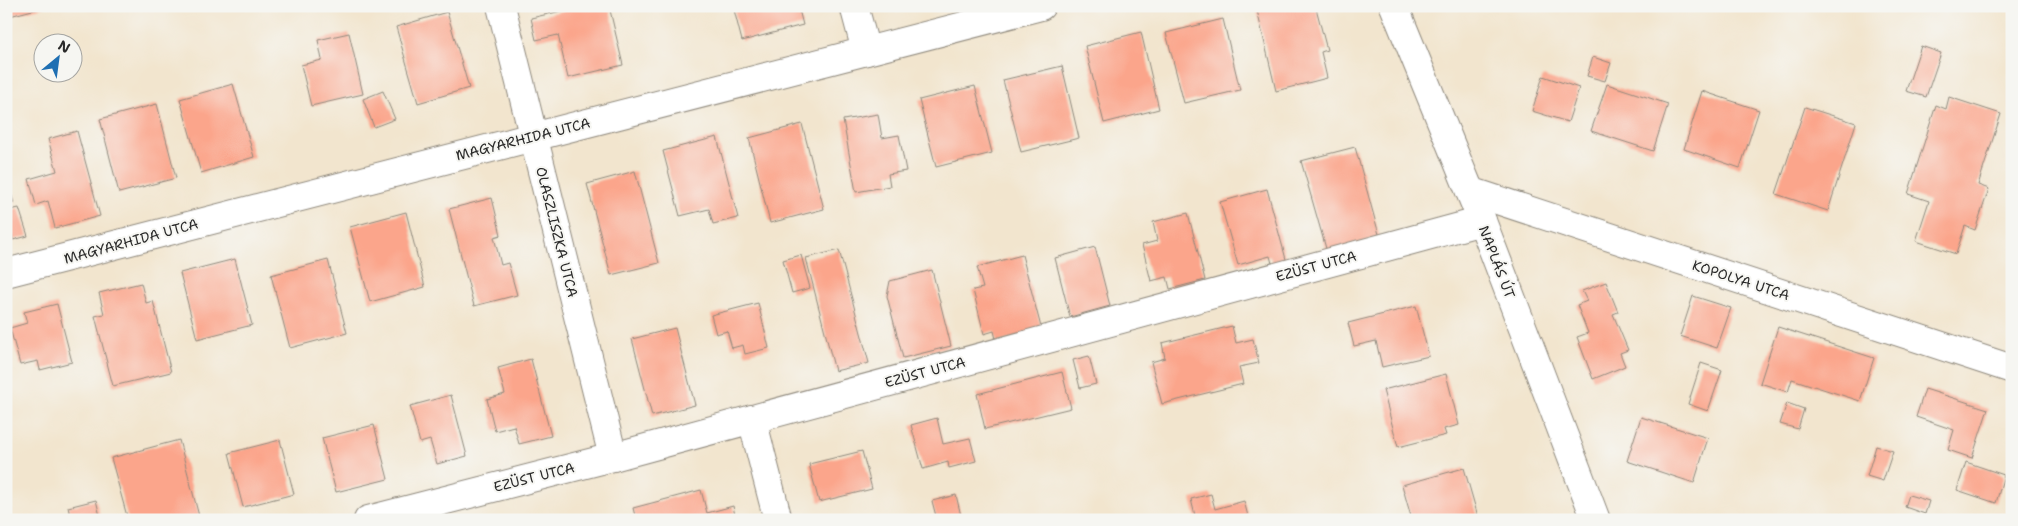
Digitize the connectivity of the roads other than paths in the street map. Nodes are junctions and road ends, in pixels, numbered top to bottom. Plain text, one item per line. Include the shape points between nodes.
1 (501, 6) edge
2 (854, 6) edge
3 (1041, 6) edge
4 (1394, 6) edge
5 (866, 51) junction
6 (534, 136) junction
7 (1470, 191) junction
8 (1482, 221) junction
9 (6, 273) edge
10 (2012, 370) edge
11 (752, 419) junction
12 (613, 457) junction
13 (368, 520) edge
14 (778, 520) edge
15 (1596, 520) edge

1 - 6 street, OLASZLISZKA UTCA
2 - 5 street
3 - 5 street, MAGYARHIDA UTCA
4 - 7 street, NAPLÁS ÚT
5 - 6 street, MAGYARHIDA UTCA
6 - 9 street, MAGYARHIDA UTCA
6 - 12 street, OLASZLISZKA UTCA
7 - 8 street, NAPLÁS ÚT
7 - 10 street, KOPOLYA UTCA
8 - 11 street, EZÜST UTCA
8 - 15 street, NAPLÁS ÚT
11 - 12 street, EZÜST UTCA
11 - 14 street
12 - 13 street, EZÜST UTCA

